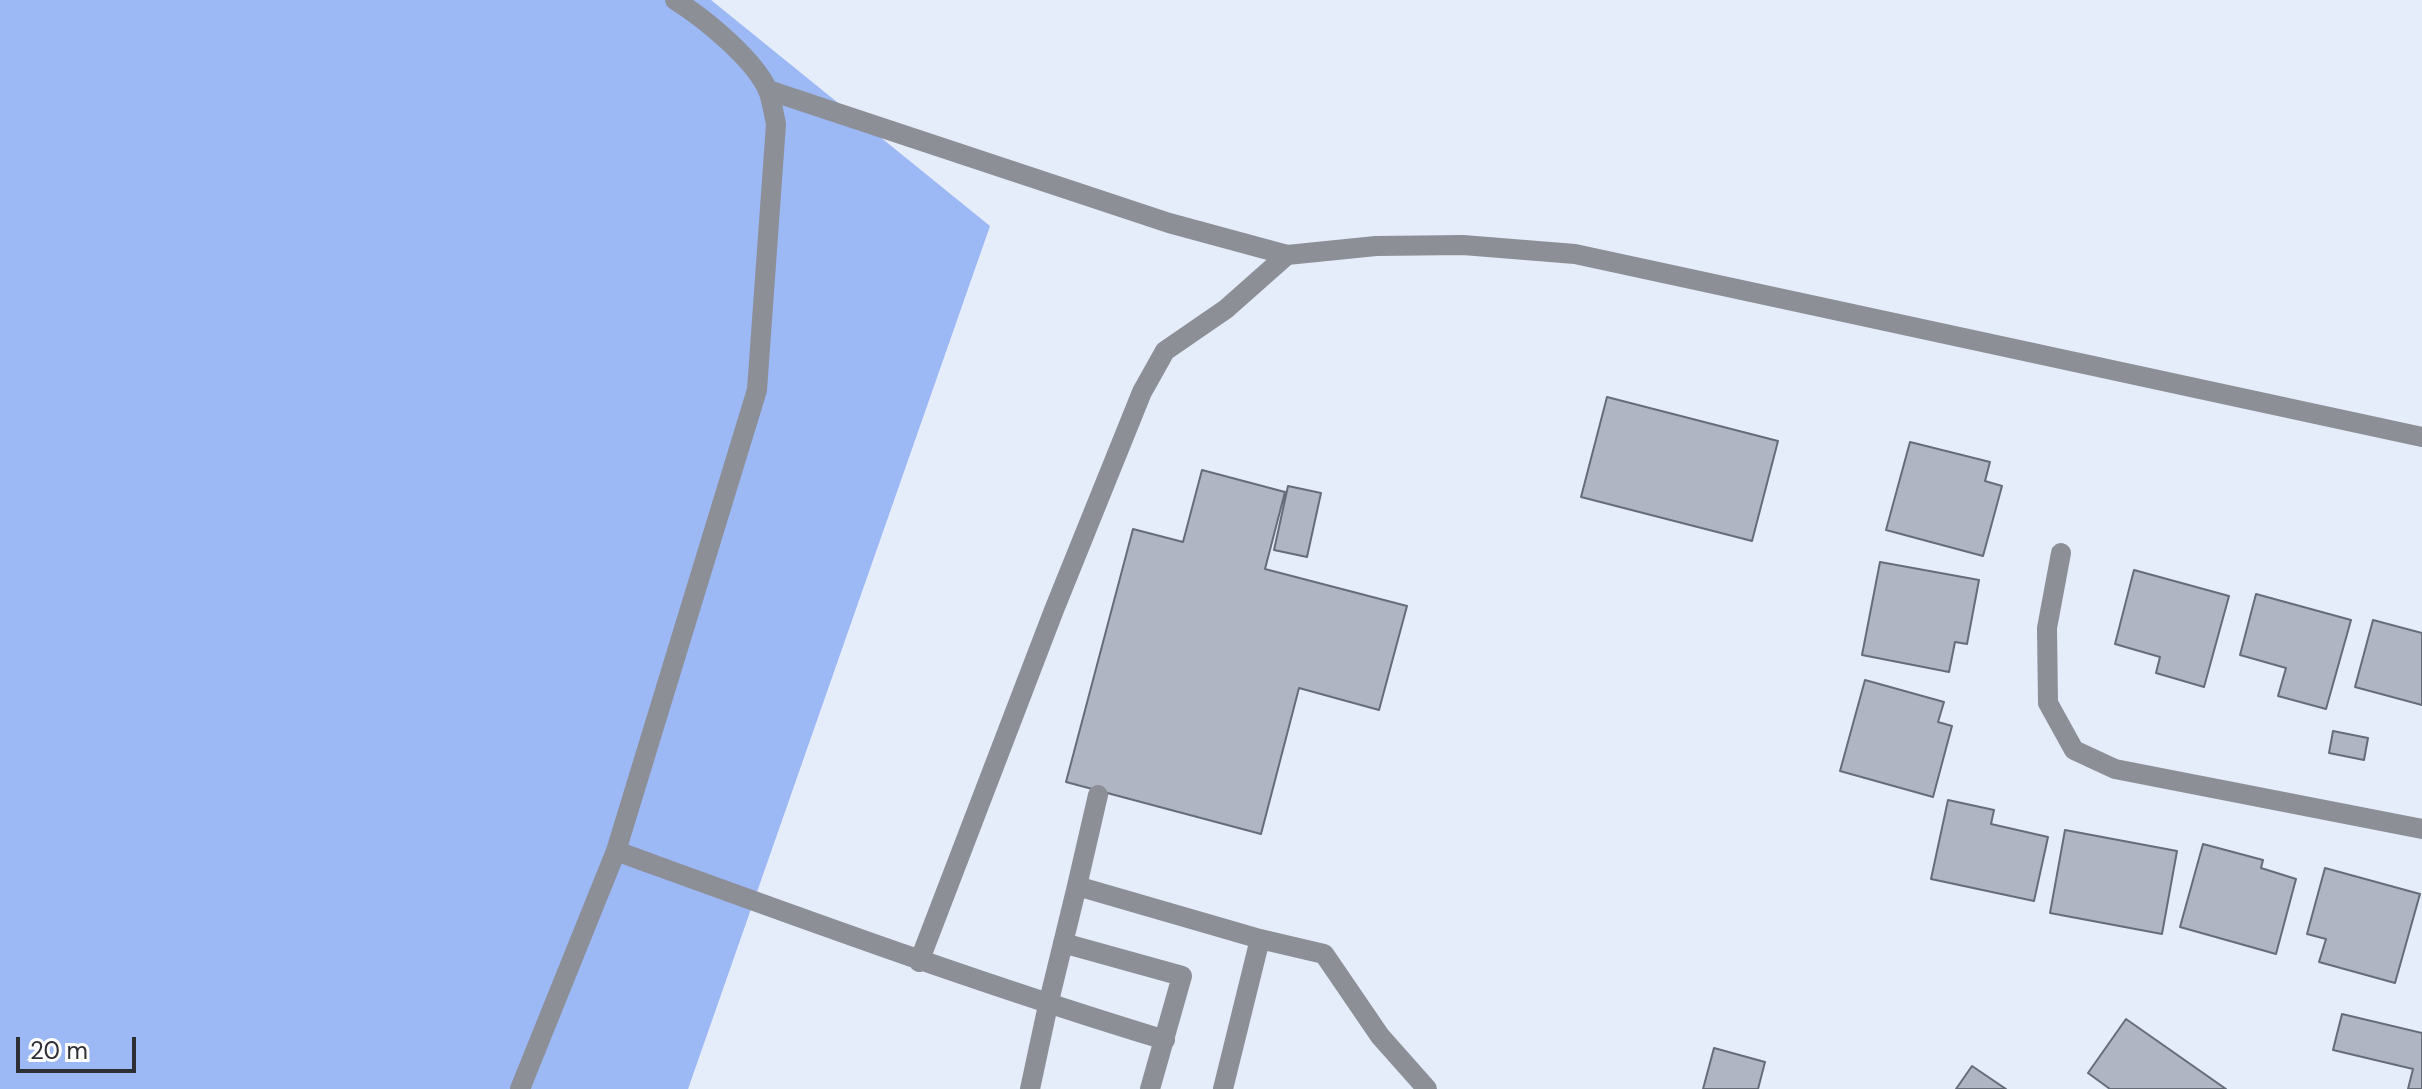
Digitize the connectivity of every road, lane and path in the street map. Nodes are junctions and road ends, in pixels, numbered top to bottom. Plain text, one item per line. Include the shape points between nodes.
1 (675, 0) edge
2 (768, 90) junction
3 (1287, 255) junction
4 (2422, 437) edge
5 (2061, 553) dead end
6 (1098, 795) dead end
7 (2422, 829) edge
8 (616, 851) junction
9 (1077, 886) junction
10 (1260, 939) junction
11 (1063, 943) junction
12 (919, 962) junction
13 (1048, 1005) junction
14 (1165, 1040) junction
15 (520, 1089) edge
16 (1030, 1089) edge
17 (1150, 1089) edge
18 (1223, 1089) edge
19 (1427, 1089) edge

1 - 2 street via 720,33
2 - 3 street via 1169,223
2 - 8 street via 776,124 757,390
3 - 4 street via 1449,245 1575,254
3 - 12 street via 1226,309 1165,351 1142,392
5 - 7 street via 2047,628 2048,703 2074,750 2115,769
6 - 9 street
8 - 12 street
8 - 15 street
9 - 10 street
9 - 11 street
10 - 18 street
10 - 19 street via 1324,954 1380,1036
11 - 13 street
11 - 14 street via 1182,976
12 - 13 street
13 - 14 street
13 - 16 street
14 - 17 street

